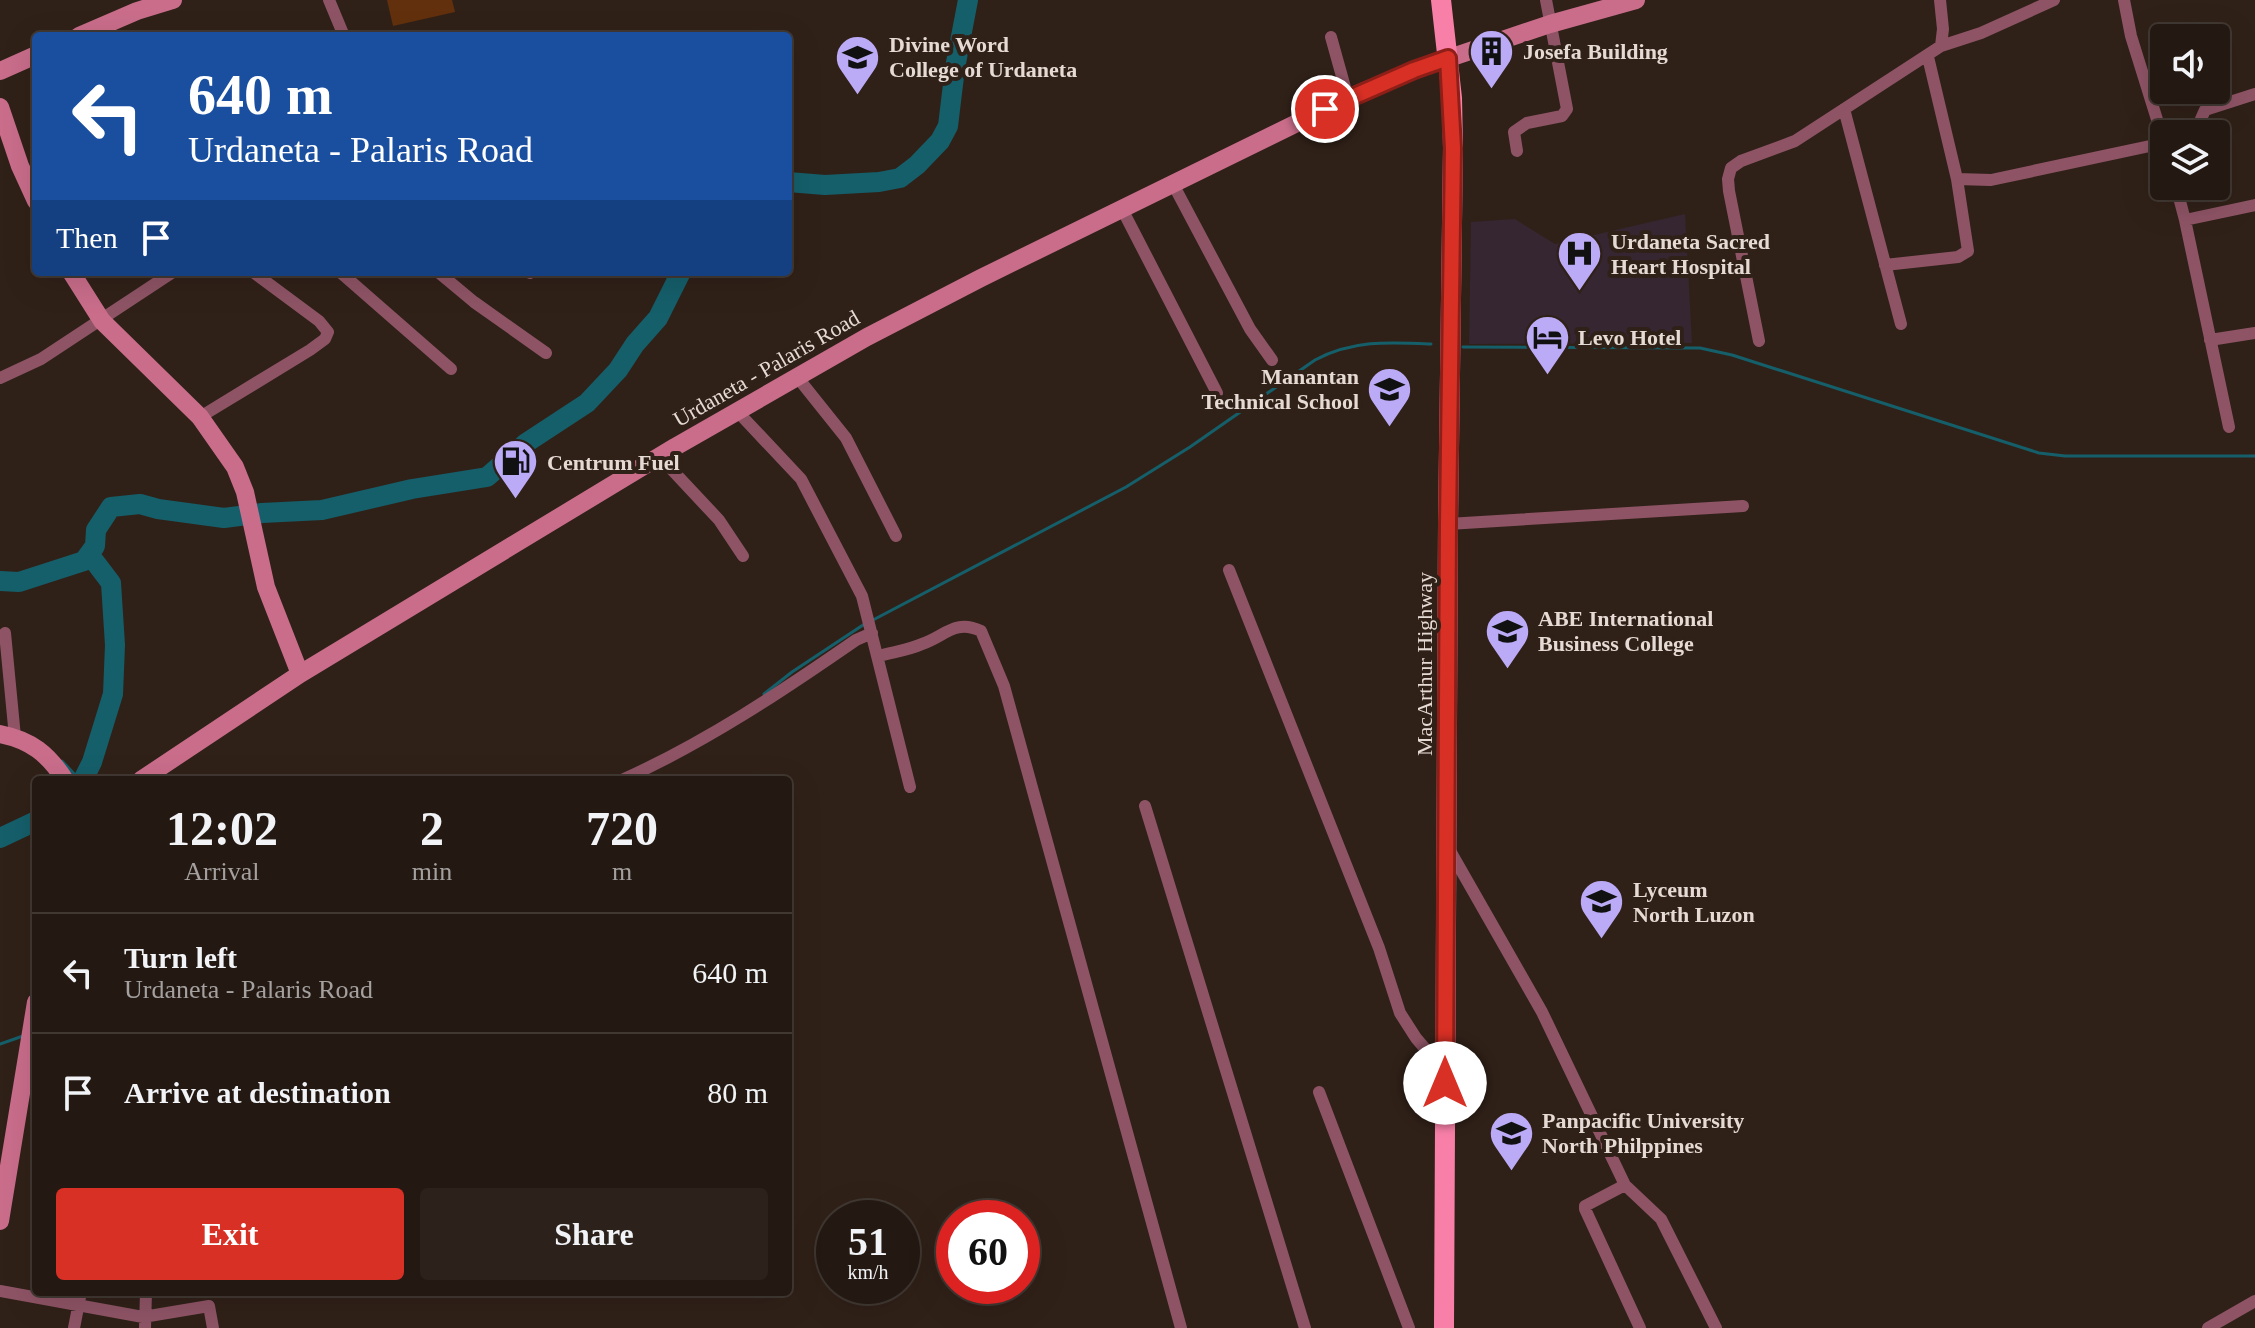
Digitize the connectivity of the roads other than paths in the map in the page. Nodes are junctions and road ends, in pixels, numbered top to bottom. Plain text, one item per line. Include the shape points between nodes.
1 (173, 0) edge
2 (329, 0) edge
3 (1441, 0) edge
4 (1546, 0) edge
5 (1636, 0) edge
6 (1940, 0) edge
7 (2054, 0) edge
8 (2124, 0) edge
9 (1594, 6) edge
10 (1550, 24) junction
11 (88, 32) edge
12 (342, 32) edge
13 (1331, 37) dead end
14 (1941, 46) junction
15 (32, 57) edge
16 (1928, 57) junction
17 (1448, 58) junction
18 (0, 71) edge
19 (2255, 94) edge
20 (1348, 98) junction
21 (0, 107) edge
22 (1844, 109) junction
23 (2157, 120) edge
24 (2201, 120) edge
25 (2150, 146) edge
26 (1517, 151) dead end
27 (1957, 179) junction
28 (1173, 184) junction
29 (32, 192) edge
30 (2180, 200) edge
31 (2255, 205) edge
32 (1122, 209) junction
33 (2185, 220) junction
34 (1885, 265) junction
35 (74, 276) edge
36 (167, 276) edge
37 (258, 276) edge
38 (345, 276) edge
39 (443, 276) edge
40 (102, 321) junction
41 (1901, 324) dead end
42 (2255, 333) edge
43 (2210, 340) junction
44 (1759, 341) dead end
45 (546, 353) dead end
46 (1272, 360) dead end
47 (451, 369) dead end
48 (0, 378) edge
49 (798, 378) junction
50 (1217, 393) dead end
51 (737, 411) junction
52 (200, 417) junction
53 (2229, 427) dead end
54 (660, 457) junction
55 (1743, 506) dead end
56 (1448, 524) junction
57 (896, 536) dead end
58 (743, 556) dead end
59 (1229, 570) dead end
60 (872, 630) junction
61 (5, 633) dead end
62 (879, 656) junction
63 (300, 674) junction
64 (8, 736) edge
65 (62, 776) edge
66 (146, 776) edge
67 (631, 776) edge
68 (910, 787) dead end
69 (1145, 806) dead end
70 (1447, 846) junction
71 (32, 1023) edge
72 (31, 1052) edge
73 (1445, 1072) junction
74 (1319, 1092) dead end
75 (1625, 1185) junction
76 (0, 1221) edge
77 (0, 1291) edge
78 (32, 1294) edge
79 (57, 1296) edge
80 (146, 1296) edge
81 (207, 1296) edge
82 (80, 1298) edge
83 (2255, 1301) edge
84 (209, 1306) junction
85 (144, 1322) edge
86 (74, 1328) edge
87 (213, 1328) edge
88 (1181, 1328) edge
89 (1305, 1328) edge
90 (1409, 1328) edge
91 (1444, 1328) edge
92 (1640, 1328) edge
93 (1716, 1328) edge
94 (2208, 1328) edge

1 - 11 main road
2 - 12 street
3 - 17 main road, MacArthur Highway
4 - 10 street
5 - 9 main road, Urdaneta - Palaris Road
6 - 14 street
7 - 14 street
8 - 23 street
9 - 10 main road, Urdaneta - Palaris Road
10 - 17 main road, Urdaneta - Palaris Road
10 - 26 street via 1567,109 1562,116 1519,126 1514,132
13 - 20 street
14 - 16 street
15 - 18 main road
16 - 22 street
16 - 27 street
17 - 20 main road, Urdaneta - Palaris Road
17 - 56 main road, MacArthur Highway via 1453,148
19 - 24 street via 2205,110
20 - 28 main road, Urdaneta - Palaris Road
21 - 29 main road
22 - 34 street
22 - 44 street via 1795,141 1741,161 1729,171
25 - 27 street via 1991,180
27 - 34 street via 1965,255
28 - 32 main road, Urdaneta - Palaris Road
28 - 46 street via 1243,318
30 - 33 street
31 - 33 street
32 - 49 main road, Urdaneta - Palaris Road via 867,337
32 - 50 street
33 - 43 street
34 - 41 street
35 - 40 main road
36 - 40 street
37 - 52 street via 328,332 310,350
38 - 47 street
39 - 45 street
40 - 48 street
40 - 52 main road
42 - 43 street
43 - 53 street
49 - 51 main road, Urdaneta - Palaris Road
49 - 57 street via 846,438
51 - 54 main road, Urdaneta - Palaris Road
51 - 60 street via 801,479 866,605
52 - 63 main road via 235,467 245,492 266,587
54 - 58 street via 719,520
54 - 63 main road, Urdaneta - Palaris Road
55 - 56 street
56 - 70 main road, MacArthur Highway
59 - 73 street via 1400,1013
60 - 62 street
60 - 67 street via 763,704
61 - 64 street
62 - 68 street
62 - 88 street via 923,644 951,629 969,626 981,631 1004,686
63 - 66 main road, Urdaneta - Palaris Road
64 - 65 main road via 35,745
69 - 89 street
70 - 73 main road, MacArthur Highway
70 - 75 street via 1542,1012
71 - 72 main road
72 - 76 main road
73 - 91 main road, MacArthur Highway
74 - 90 street
75 - 92 street via 1585,1209
75 - 93 street via 1661,1219
77 - 78 street
79 - 82 street
80 - 85 street
81 - 84 street
82 - 85 street
82 - 86 street
83 - 94 street
84 - 85 street
84 - 87 street

